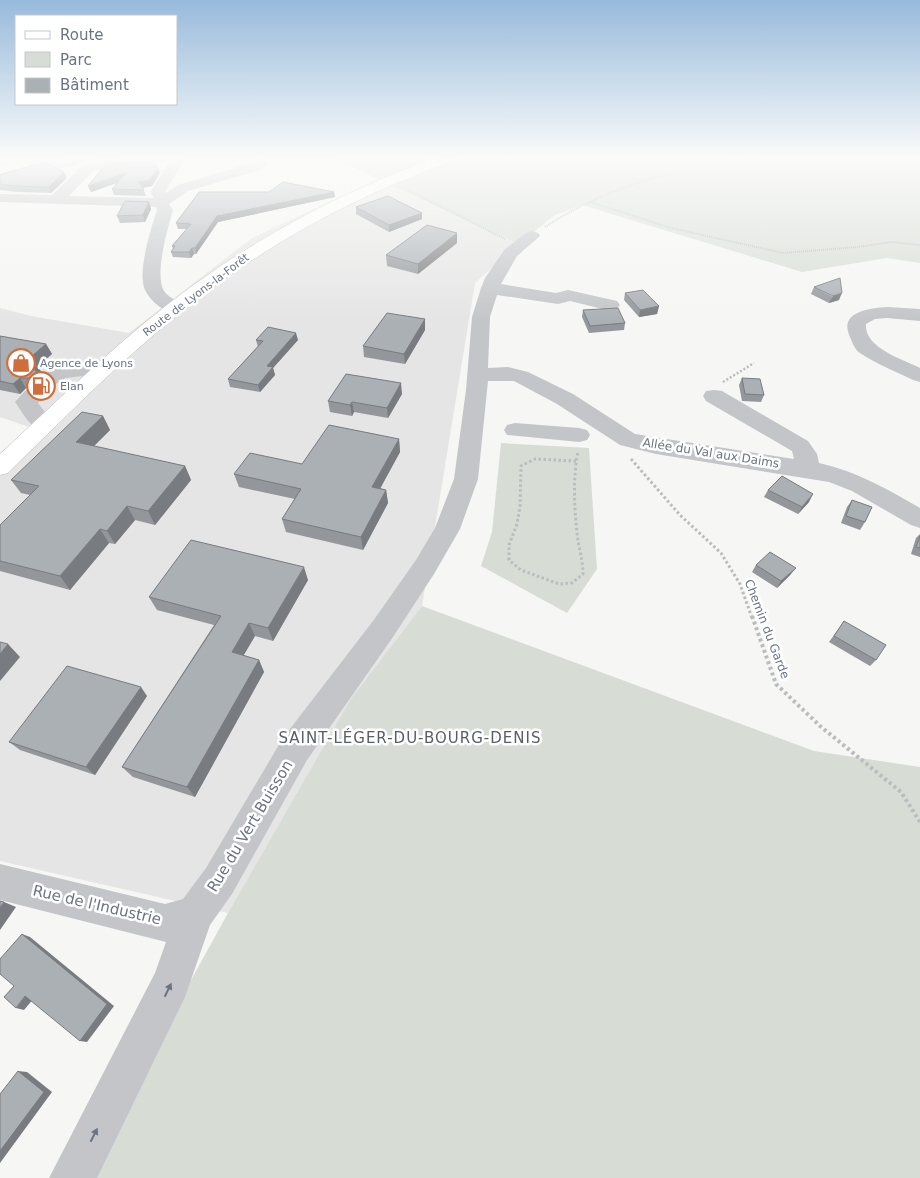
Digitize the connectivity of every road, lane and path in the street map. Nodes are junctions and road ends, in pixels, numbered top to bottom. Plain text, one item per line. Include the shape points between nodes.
1 (164, 212) edge
2 (325, 212) edge
3 (461, 212) edge
4 (570, 212) edge
5 (621, 212) edge
6 (525, 240) junction
7 (920, 245) edge
8 (490, 288) junction
9 (611, 305) dead end
10 (174, 308) junction
11 (920, 315) edge
12 (754, 363) dead end
13 (104, 369) junction
14 (479, 375) junction
15 (920, 376) edge
16 (52, 379) dead end
17 (34, 395) dead end
18 (714, 396) joint
19 (578, 408) junction
20 (44, 425) junction
21 (611, 429) junction
22 (515, 430) dead end
23 (578, 448) junction
24 (0, 466) edge
25 (808, 469) junction
26 (920, 519) edge
27 (920, 822) edge
28 (0, 882) edge
29 (195, 915) junction
30 (72, 1178) edge

1 - 10 street via 157,238 152,283 154,291
2 - 10 main road, Route de Lyons-la-Forêt via 234,264
3 - 6 path
4 - 6 path
5 - 7 path via 671,228 783,253 858,248 891,242
6 - 8 street, Rue du Vert Buisson via 511,252
8 - 9 street via 558,299 568,295
8 - 14 street, Rue du Vert Buisson via 481,317
10 - 13 main road, Route de Lyons-la-Forêt
11 - 15 street via 872,313 862,316 856,330 865,348
12 - 18 path via 724,380
13 - 16 street via 59,372
13 - 20 main road, Route de Lyons-la-Forêt
14 - 19 street, Allée du Val aux Daims via 508,373 521,376
14 - 29 street, Rue du Vert Buisson via 466,479 447,528 383,629 295,749 219,882
17 - 20 street via 26,402
18 - 25 street via 800,446
19 - 21 street, Allée du Val aux Daims
19 - 23 street
20 - 24 main road, Route de Lyons-la-Forêt
21 - 25 street, Allée du Val aux Daims via 628,440 656,446
21 - 27 path, Chemin du Garde via 630,458 680,515 721,553 740,584 776,684 820,726 901,792
22 - 23 street
23 - 23 path via 577,533 583,574 576,582 564,585 552,583 513,565 508,558 508,550 518,519 522,466 535,459
25 - 26 street, Allée du Val aux Daims via 861,485
28 - 29 street, Rue de l'Industrie via 165,923
30 -> 29 street, Rue du Vert Buisson via 171,983

